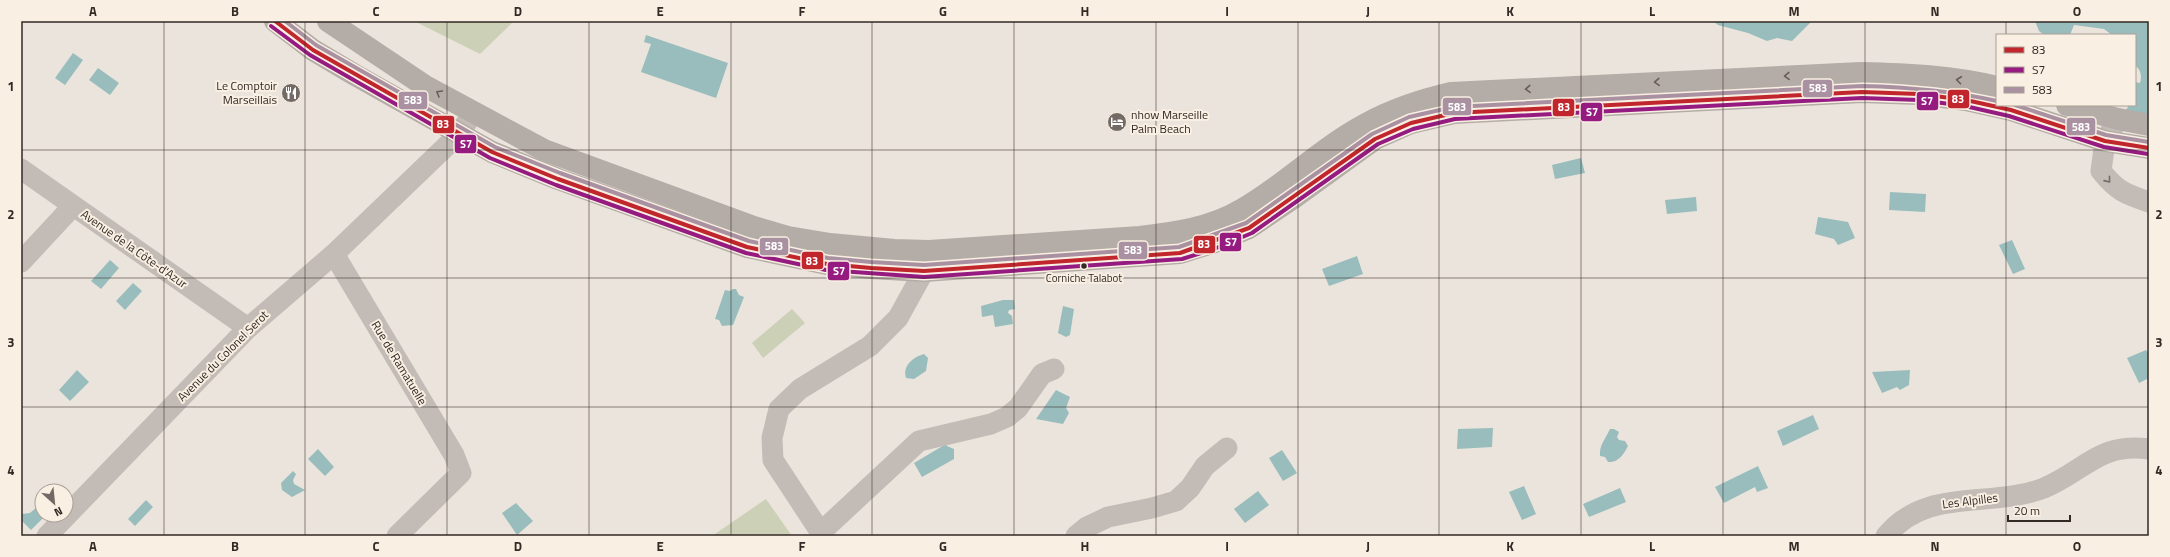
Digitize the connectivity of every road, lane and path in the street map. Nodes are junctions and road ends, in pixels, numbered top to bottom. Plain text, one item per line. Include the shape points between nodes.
1 (275, 21) edge
2 (328, 21) edge
3 (1996, 87) edge
4 (2070, 106) edge
5 (472, 113) junction
6 (2112, 118) junction
7 (2149, 125) edge
8 (459, 134) junction
9 (2105, 141) junction
10 (2149, 148) edge
11 (21, 169) edge
12 (2149, 202) edge
13 (73, 206) junction
14 (950, 249) junction
15 (334, 254) junction
16 (21, 262) edge
17 (924, 270) junction
18 (248, 328) junction
19 (1054, 369) dead end
20 (1227, 448) dead end
21 (2149, 449) edge
22 (822, 534) edge
23 (47, 536) edge
24 (397, 536) edge
25 (1076, 536) edge
26 (1886, 536) edge

1 - 8 main road via 313,50
5 -> 2 main road via 425,86
3 -> 14 main road via 1918,74 1861,73 1451,94 1404,105 1365,124 1240,211 1205,225 1174,233 1140,237
4 - 6 main road
5 - 8 street, Avenue du Colonel Serot
5 - 14 main road via 544,150 768,231 830,244 894,250
6 - 7 main road
6 - 9 street
8 - 15 street, Avenue du Colonel Serot
8 - 17 main road via 492,152 558,179 747,247 827,264
9 - 10 main road
9 -> 12 street via 2101,171 2113,186
9 - 17 main road via 2011,110 1966,100 1919,94 1846,93 1454,113 1411,123 1375,139 1249,228 1180,253
11 - 13 street, Avenue de la Côte-d'Azur
13 - 16 street
13 - 18 street, Avenue de la Côte-d'Azur
14 - 17 street via 932,260
15 - 18 street, Avenue du Colonel Serot
15 - 24 street, Rue de Ramatuelle via 454,455 462,473
17 - 22 street via 898,318 870,346 800,389 779,409 772,438 773,460
18 - 23 street, Avenue du Colonel Serot
19 - 22 street via 1042,374 1018,408 1007,417 991,424 919,441
20 - 25 street via 1205,466 1190,488 1176,501 1108,517 1087,527
21 - 26 street, Les Alpilles via 2134,447 2110,450 2044,488 2010,496 1937,504 1897,522

